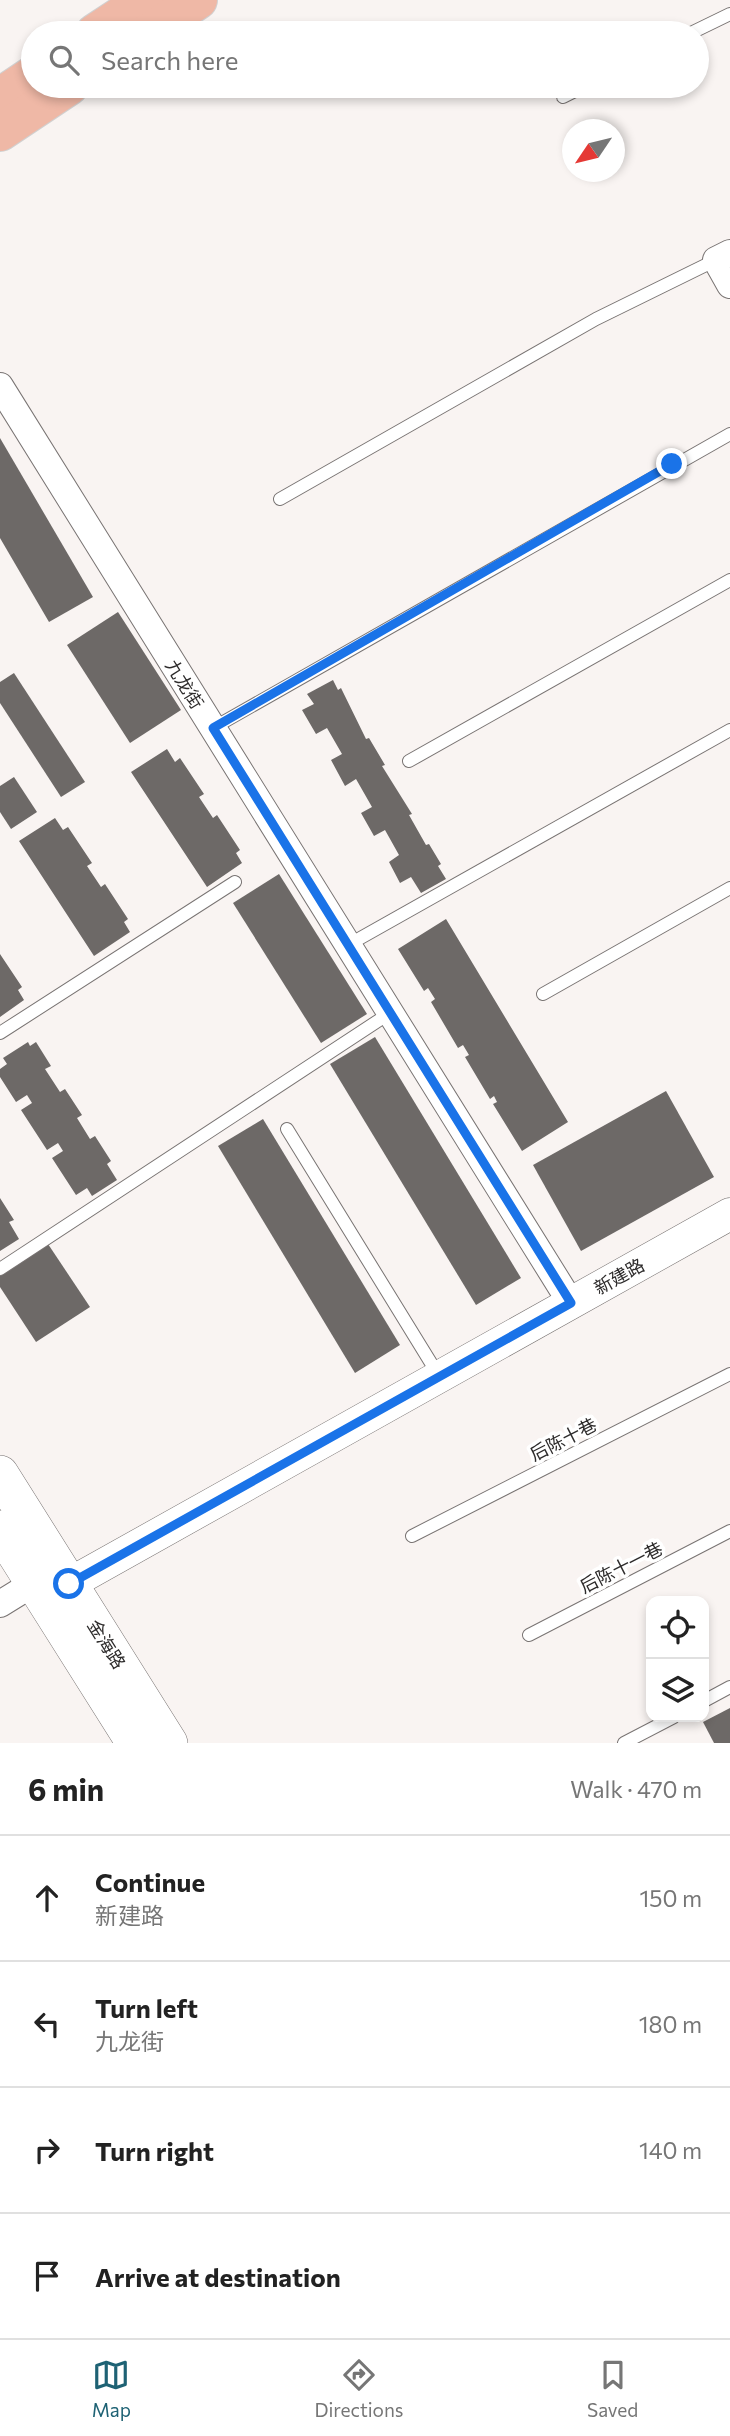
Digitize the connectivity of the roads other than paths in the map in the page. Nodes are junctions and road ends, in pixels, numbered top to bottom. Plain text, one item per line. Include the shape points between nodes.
1 (145, 0) edge
2 (198, 0) edge
3 (730, 14) edge
4 (113, 21) edge
5 (166, 21) edge
6 (709, 24) edge
7 (21, 83) edge
8 (0, 97) edge
9 (51, 98) edge
10 (0, 132) edge
11 (723, 256) edge
12 (730, 285) edge
13 (0, 386) edge
14 (730, 434) edge
15 (280, 499) dead end
16 (730, 580) edge
17 (213, 728) junction
18 (730, 730) edge
19 (409, 761) dead end
20 (235, 882) dead end
21 (730, 888) edge
22 (348, 945) junction
23 (543, 994) dead end
24 (390, 1013) junction
25 (0, 1033) edge
26 (287, 1129) dead end
27 (730, 1214) edge
28 (0, 1269) edge
29 (571, 1303) junction
30 (730, 1374) edge
31 (440, 1376) junction
32 (0, 1474) edge
33 (0, 1529) edge
34 (730, 1531) edge
35 (412, 1536) dead end
36 (52, 1583) junction
37 (0, 1604) edge
38 (529, 1635) dead end
39 (730, 1688) edge
40 (709, 1698) edge
41 (664, 1722) edge
42 (135, 1743) edge
43 (169, 1743) edge
44 (624, 1743) edge

1 - 4 main road
2 - 5 main road
3 - 6 lane
7 - 8 main road
9 - 10 main road
11 - 12 street
11 - 15 lane via 596,319
13 - 17 street, 九龙街
14 - 17 lane
16 - 19 lane
17 - 22 street, 九龙街
18 - 22 lane
20 - 25 lane
21 - 23 lane
22 - 24 street, 九龙街
24 - 28 lane
24 - 29 street, 九龙街
26 - 31 lane
27 - 29 street, 新建路
29 - 31 street, 新建路
30 - 35 lane, 后陈十巷
31 - 36 street, 新建路
32 - 36 main road, 金海路
33 - 36 main road, 金海路
34 - 38 lane, 后陈十一巷
36 - 37 street
36 - 42 main road, 金海路
36 - 43 main road, 金海路
39 - 40 lane
41 - 44 lane

